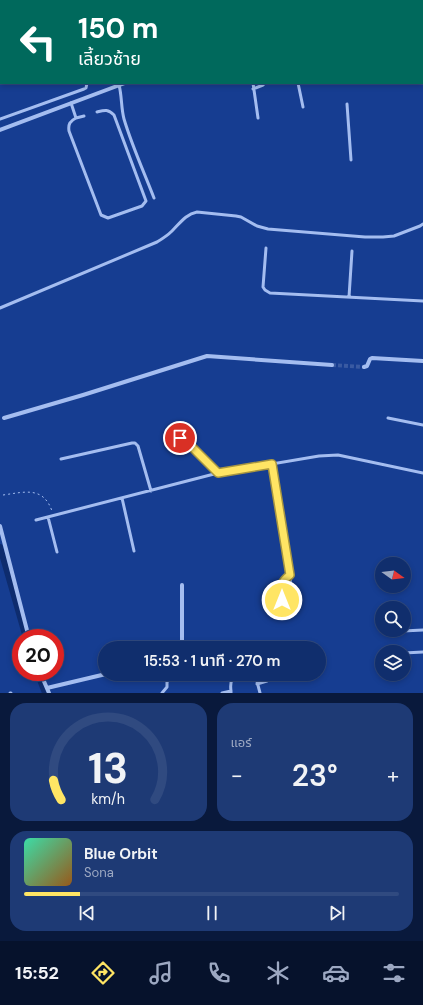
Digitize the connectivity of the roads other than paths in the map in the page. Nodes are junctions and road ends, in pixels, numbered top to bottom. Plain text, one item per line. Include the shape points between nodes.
1 (87, 84) edge
2 (122, 84) edge
3 (252, 84) edge
4 (264, 84) edge
5 (298, 84) edge
6 (119, 85) junction
7 (253, 89) junction
8 (53, 100) junction
9 (71, 103) junction
10 (347, 104) dead end
11 (303, 107) dead end
12 (56, 108) junction
13 (97, 112) dead end
14 (84, 116) dead end
15 (76, 118) junction
16 (258, 118) dead end
17 (0, 119) edge
18 (0, 130) edge
19 (351, 160) dead end
20 (154, 198) dead end
21 (423, 224) edge
22 (266, 248) dead end
23 (352, 251) dead end
24 (349, 297) junction
25 (423, 301) edge
26 (0, 308) edge
27 (423, 361) edge
28 (332, 365) tunnel mouth
29 (364, 367) tunnel mouth
30 (4, 418) dead end
31 (388, 418) dead end
32 (423, 426) edge
33 (190, 445) junction
34 (61, 458) dead end
35 (272, 464) junction
36 (218, 473) junction
37 (423, 473) edge
38 (151, 491) junction
39 (122, 498) junction
40 (48, 517) junction
41 (36, 520) dead end
42 (0, 526) edge
43 (134, 551) dead end
44 (57, 552) dead end
45 (290, 575) junction
46 (182, 585) dead end
47 (293, 598) dead end
48 (283, 610) dead end
49 (27, 629) edge
50 (423, 630) edge
51 (411, 631) edge
52 (182, 641) edge
53 (423, 652) edge
54 (411, 653) edge
55 (98, 676) edge
56 (44, 681) edge
57 (168, 681) edge
58 (231, 681) edge
59 (257, 681) edge
60 (267, 681) edge
61 (258, 684) junction
62 (47, 688) junction
63 (231, 692) edge
64 (49, 693) edge
65 (162, 693) edge
66 (222, 693) edge
67 (260, 693) edge

1 - 8 lane via 84,89
2 - 6 street
3 - 7 lane
4 - 7 lane
5 - 11 lane
6 - 9 street
6 - 20 lane via 125,121
7 - 16 lane
8 - 12 lane
8 - 17 lane
9 - 12 street
9 - 15 lane
10 - 19 lane
12 - 18 street
13 - 15 lane via 109,110 114,115 146,201 142,206 108,218 101,215 69,132 69,124
14 - 15 lane
21 - 26 lane via 394,236 365,237 268,229 241,217 192,213 157,242
22 - 24 lane via 263,287 270,293
23 - 24 lane
24 - 25 lane
27 - 29 street via 372,358
28 - 30 street via 207,356
31 - 32 lane
33 - 33 lane via 186,448 181,446 180,438 189,437
33 - 36 lane
34 - 38 lane via 135,443
35 - 36 lane
35 - 37 lane via 338,455
35 - 45 lane
36 - 38 lane
38 - 39 lane
39 - 40 lane
39 - 43 lane
40 - 41 lane
40 - 44 lane
42 - 49 street
45 - 47 lane
45 - 48 lane via 281,584
46 - 52 street
50 - 51 lane
53 - 54 lane
55 - 62 street
56 - 62 street
57 - 65 lane
58 - 63 lane
59 - 61 lane
60 - 61 lane
61 - 67 lane
62 - 64 street
63 - 66 lane

